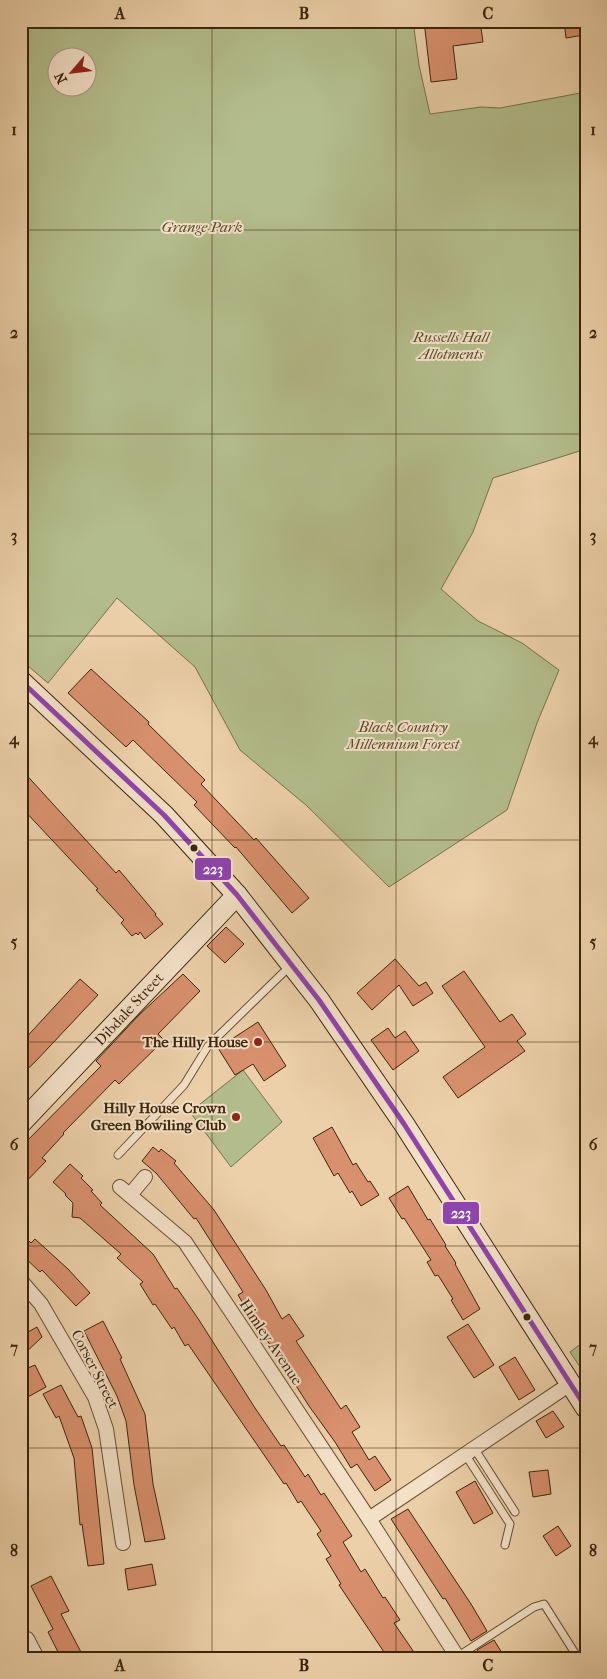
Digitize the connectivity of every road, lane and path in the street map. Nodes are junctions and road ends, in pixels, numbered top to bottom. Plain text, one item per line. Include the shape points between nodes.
1 (21, 681) edge
2 (237, 895) junction
3 (292, 965) junction
4 (21, 1123) edge
5 (118, 1155) dead end
6 (145, 1176) dead end
7 (21, 1281) edge
8 (570, 1384) junction
9 (586, 1408) edge
10 (470, 1451) junction
11 (515, 1512) dead end
12 (369, 1519) junction
13 (123, 1543) dead end
14 (506, 1545) dead end
15 (27, 1638) dead end
16 (457, 1657) edge
17 (38, 1658) edge
18 (578, 1658) edge

1 - 2 main road via 164,815
2 - 3 main road
2 - 4 main road, Dibdale Street
3 - 5 lane via 208,1046 184,1085
3 - 8 main road via 404,1124
6 - 12 street, Himley Avenue via 125,1191 185,1242
7 - 13 street, Corser Street via 41,1304 101,1412
8 - 9 main road
8 - 10 street
10 - 11 lane
10 - 12 street
10 - 14 lane via 510,1524
12 - 16 street, Himley Avenue
15 - 17 street
16 - 18 lane via 534,1607 544,1604

